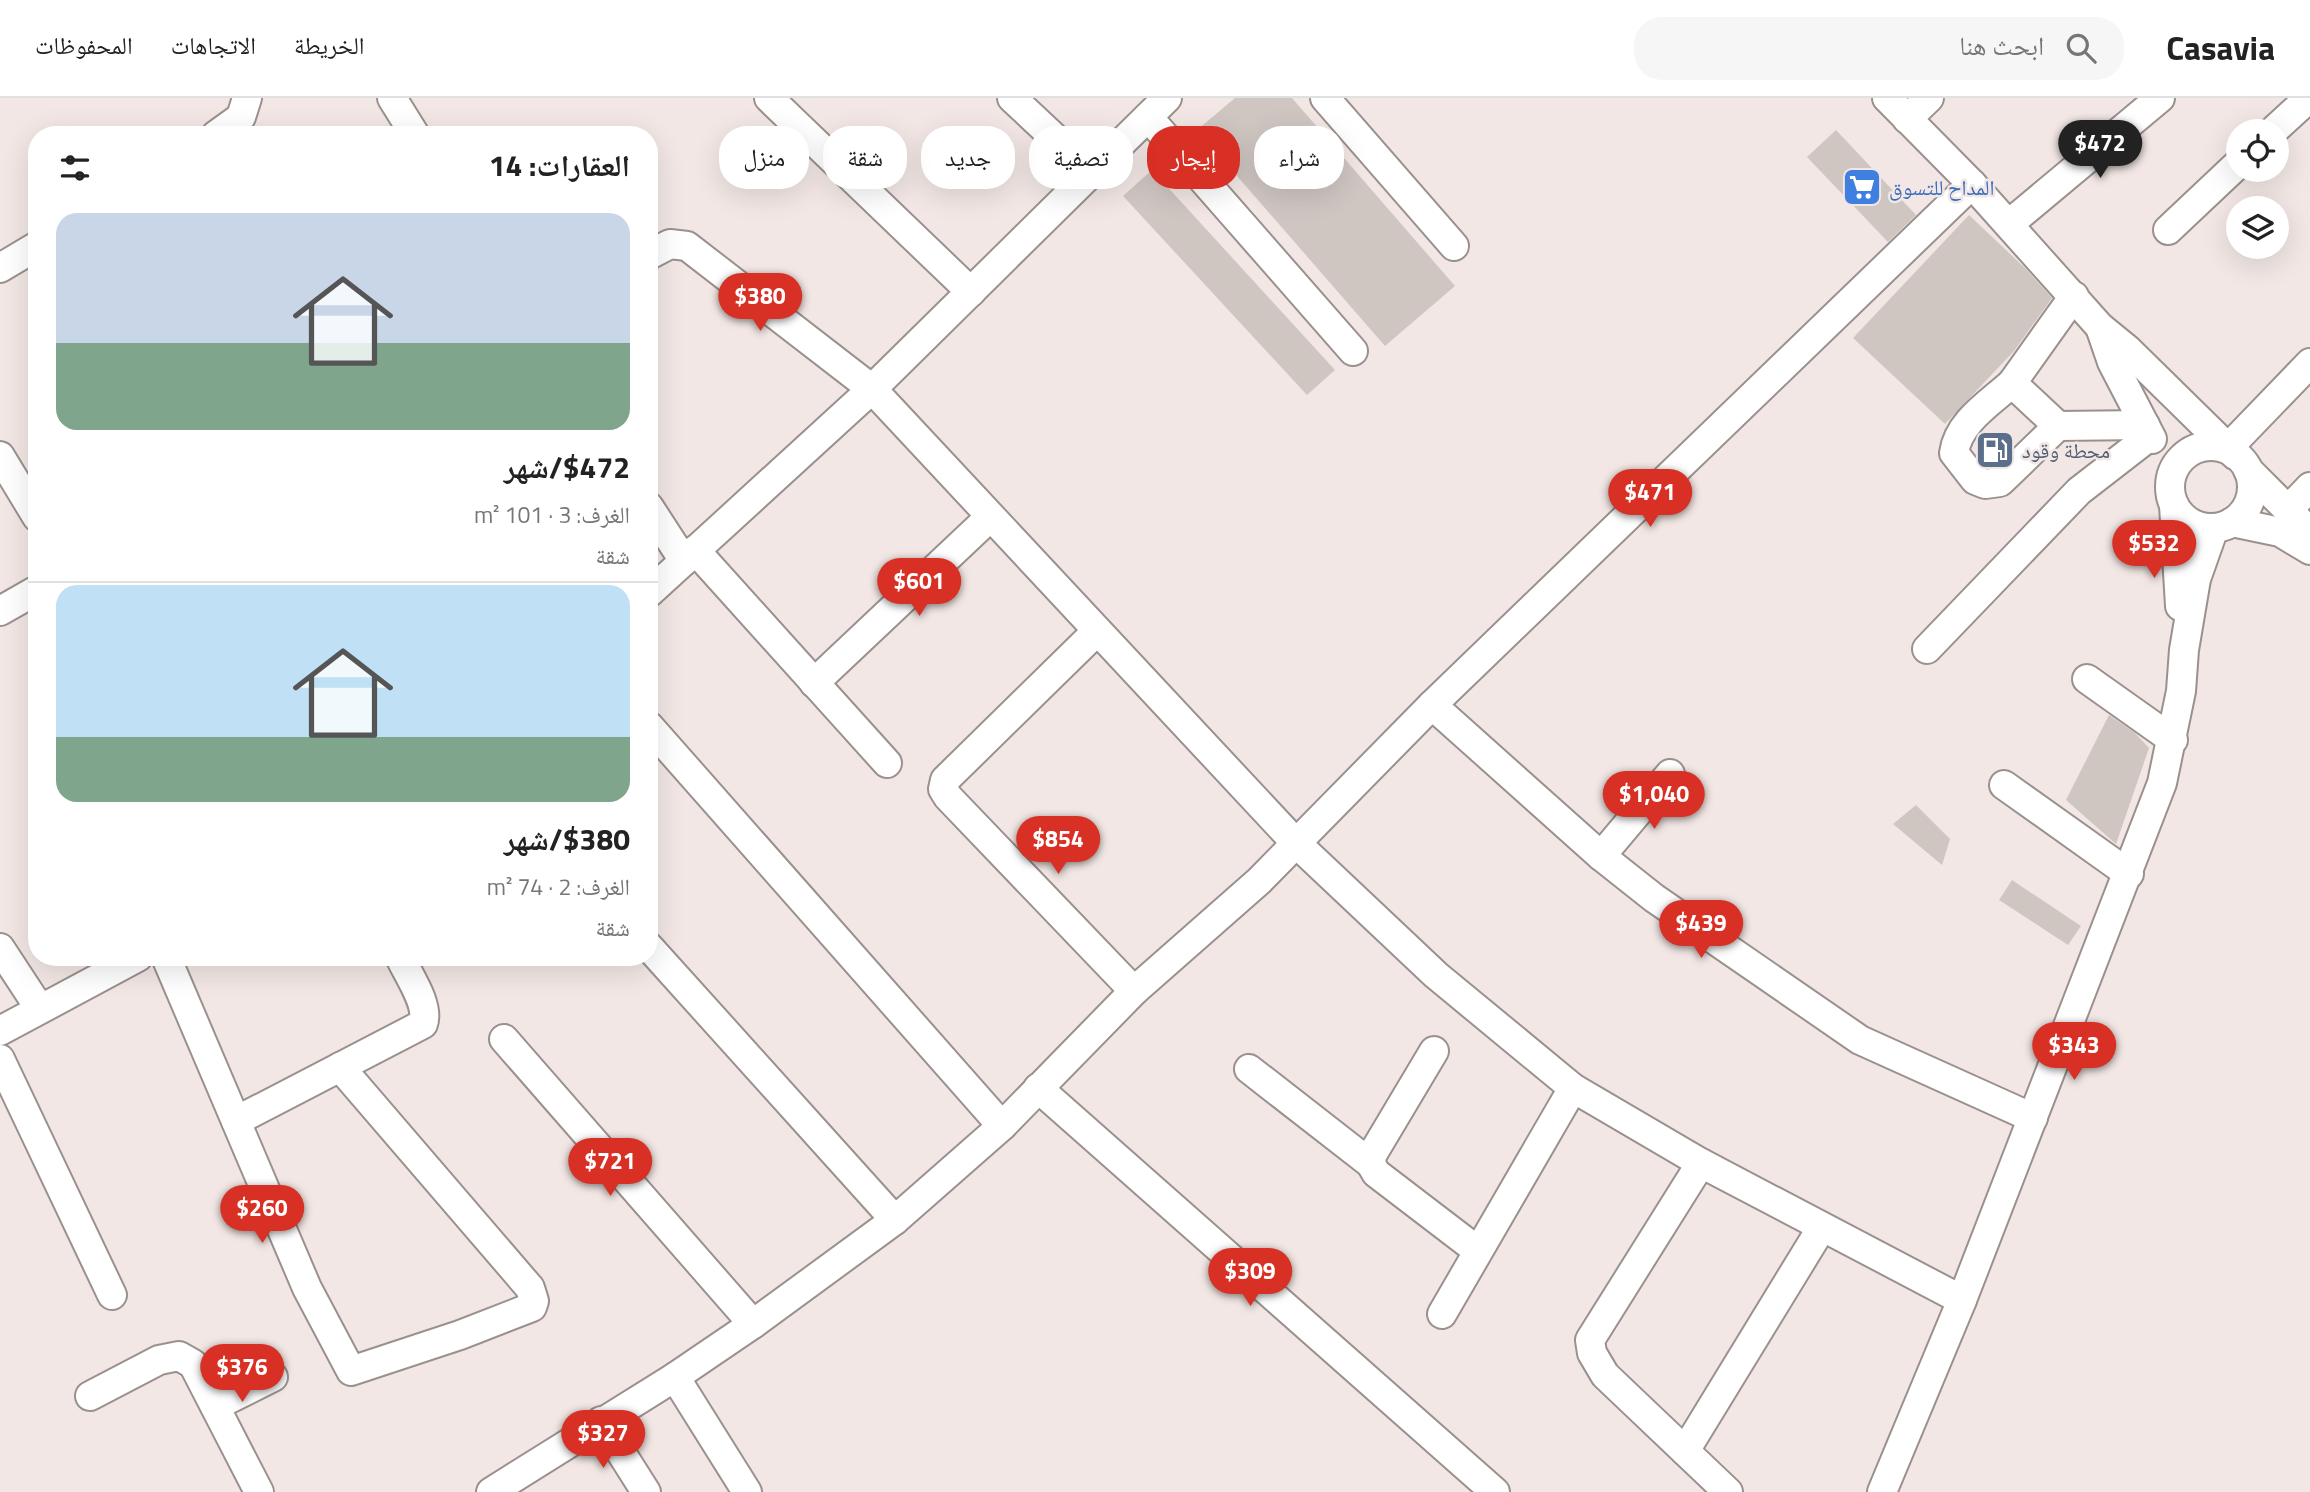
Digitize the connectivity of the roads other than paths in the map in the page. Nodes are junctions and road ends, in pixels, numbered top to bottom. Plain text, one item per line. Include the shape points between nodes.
1 (247, 98) edge
2 (392, 98) edge
3 (769, 98) edge
4 (1012, 98) edge
5 (1325, 98) edge
6 (1888, 98) edge
7 (1929, 98) edge
8 (2160, 98) edge
9 (2305, 99) edge
10 (1157, 107) edge
11 (1907, 118) junction
12 (2285, 119) edge
13 (228, 126) edge
14 (409, 126) edge
15 (1042, 126) edge
16 (1133, 131) edge
17 (2226, 175) edge
18 (1972, 184) junction
19 (1074, 189) edge
20 (2009, 224) junction
21 (2168, 230) dead end
22 (1454, 246) dead end
23 (658, 250) edge
24 (28, 251) edge
25 (0, 268) edge
26 (971, 292) junction
27 (2074, 296) junction
28 (2100, 327) junction
29 (1353, 351) dead end
30 (2310, 363) edge
31 (2012, 383) junction
32 (872, 389) junction
33 (2058, 426) junction
34 (2148, 430) junction
35 (0, 456) edge
36 (2237, 457) junction
37 (2310, 487) edge
38 (2172, 496) junction
39 (28, 502) edge
40 (2288, 510) junction
41 (990, 517) junction
42 (658, 518) edge
43 (2223, 525) junction
44 (2310, 532) edge
45 (2310, 550) edge
46 (690, 555) junction
47 (658, 585) edge
48 (28, 595) edge
49 (0, 611) edge
50 (1097, 631) junction
51 (1927, 649) dead end
52 (2184, 650) junction
53 (2087, 680) dead end
54 (814, 683) junction
55 (1432, 705) junction
56 (658, 736) edge
57 (2173, 740) junction
58 (887, 763) dead end
59 (1670, 774) dead end
60 (2004, 785) dead end
61 (1295, 842) junction
62 (1601, 856) junction
63 (2129, 874) junction
64 (0, 948) edge
65 (658, 957) edge
66 (121, 966) edge
67 (170, 966) edge
68 (404, 966) edge
69 (1134, 991) junction
70 (40, 1009) junction
71 (0, 1031) edge
72 (504, 1040) dead end
73 (1434, 1051) dead end
74 (0, 1059) edge
75 (340, 1067) junction
76 (1249, 1069) dead end
77 (1038, 1088) junction
78 (1573, 1088) junction
79 (2033, 1118) junction
80 (236, 1121) junction
81 (1002, 1126) junction
82 (1701, 1163) junction
83 (1371, 1164) junction
84 (895, 1220) junction
85 (1822, 1227) junction
86 (1478, 1251) junction
87 (113, 1295) dead end
88 (1962, 1300) junction
89 (1442, 1314) dead end
90 (753, 1324) junction
91 (273, 1377) dead end
92 (675, 1377) junction
93 (90, 1396) dead end
94 (215, 1406) junction
95 (601, 1421) junction
96 (1685, 1451) junction
97 (259, 1492) edge
98 (491, 1492) edge
99 (646, 1492) edge
100 (747, 1492) edge
101 (1494, 1492) edge
102 (1728, 1492) edge
103 (1882, 1492) edge

1 - 13 street via 241,117
2 - 14 street
3 - 26 street
4 - 15 street
5 - 22 street
6 - 11 street
7 - 11 street
8 - 20 street
9 - 12 street
10 - 16 street
10 - 29 street
11 - 18 street
17 - 21 street
18 - 20 street
18 - 55 street
19 - 26 street
20 - 27 street
23 - 32 street via 670,244 687,246
24 - 25 street
26 - 32 street
27 - 28 street
27 - 31 street
28 - 34 street via 2112,362
28 - 36 street
30 - 36 street
31 - 33 street
31 - 33 street via 1956,440 1954,453 1975,480 2000,482
32 - 41 street
32 - 46 street
33 - 34 street
34 - 38 street
34 - 51 street via 2079,491
35 - 39 street
36 - 38 street via 2210,447 2193,451 2174,469
36 - 40 street
36 - 43 street via 2251,479 2250,499 2246,508
37 - 40 street
38 - 43 street via 2186,520 2204,528
38 - 52 street
40 - 44 street
41 - 50 street
41 - 54 street
42 - 46 street
43 - 45 street via 2280,533
43 - 52 street via 2200,563
46 - 47 street
46 - 54 street
48 - 49 street
50 - 61 street
50 - 69 street via 945,780 943,789
52 - 57 street
53 - 57 street
54 - 58 street
55 - 61 street
55 - 62 street
56 - 81 street
57 - 63 street
59 - 62 street
60 - 63 street
61 - 69 street via 1259,881
61 - 78 street via 1436,975
62 - 79 street via 1654,898 1860,1040
63 - 79 street
64 - 70 street
65 - 84 street
66 - 70 street
67 - 80 street
68 - 75 street via 426,1016 423,1024
69 - 77 street
70 - 71 street
72 - 90 street
73 - 83 street via 1371,1155
74 - 87 street
75 - 80 street
75 - 80 street via 530,1288 532,1307 351,1371 307,1288
76 - 83 street
77 - 81 street
77 - 101 street
78 - 82 street
78 - 86 street
79 - 88 street
81 - 84 street
82 - 85 street
82 - 96 street via 1590,1339 1592,1353 1605,1375
83 - 86 street
84 - 90 street
85 - 88 street
85 - 96 street
86 - 89 street
88 - 103 street
90 - 92 street
91 - 94 street
92 - 95 street
92 - 100 street
93 - 94 street via 159,1360 179,1356 193,1364
94 - 97 street
95 - 98 street
95 - 99 street
96 - 102 street

